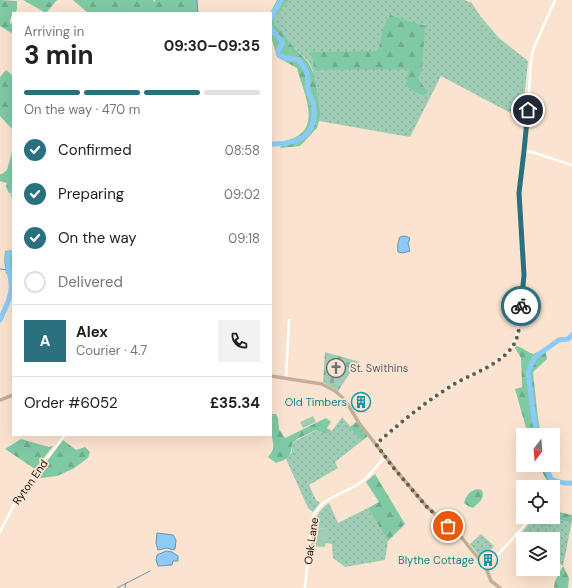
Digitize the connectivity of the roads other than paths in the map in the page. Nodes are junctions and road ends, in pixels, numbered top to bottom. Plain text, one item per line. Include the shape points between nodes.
1 (555, 0) edge
2 (524, 151) junction
3 (572, 165) edge
4 (290, 320) dead end
5 (272, 376) edge
6 (286, 378) junction
7 (12, 395) edge
8 (0, 400) edge
9 (64, 436) edge
10 (376, 444) junction
11 (385, 457) junction
12 (526, 524) edge
13 (0, 532) edge
14 (486, 568) junction
15 (305, 588) edge
16 (500, 588) edge

1 - 2 street via 533,50
2 - 3 street
2 - 10 street via 519,193 524,275 514,344 504,356 451,386 411,414
4 - 6 street
5 - 6 street
6 - 10 street via 322,384 335,391
7 - 8 street
9 - 13 street, Ryton End via 18,497
10 - 11 street
11 - 14 street via 427,507 462,538
11 - 15 street, Oak Lane via 364,480 322,503 315,511 312,518
12 - 14 street
14 - 16 street via 491,581

